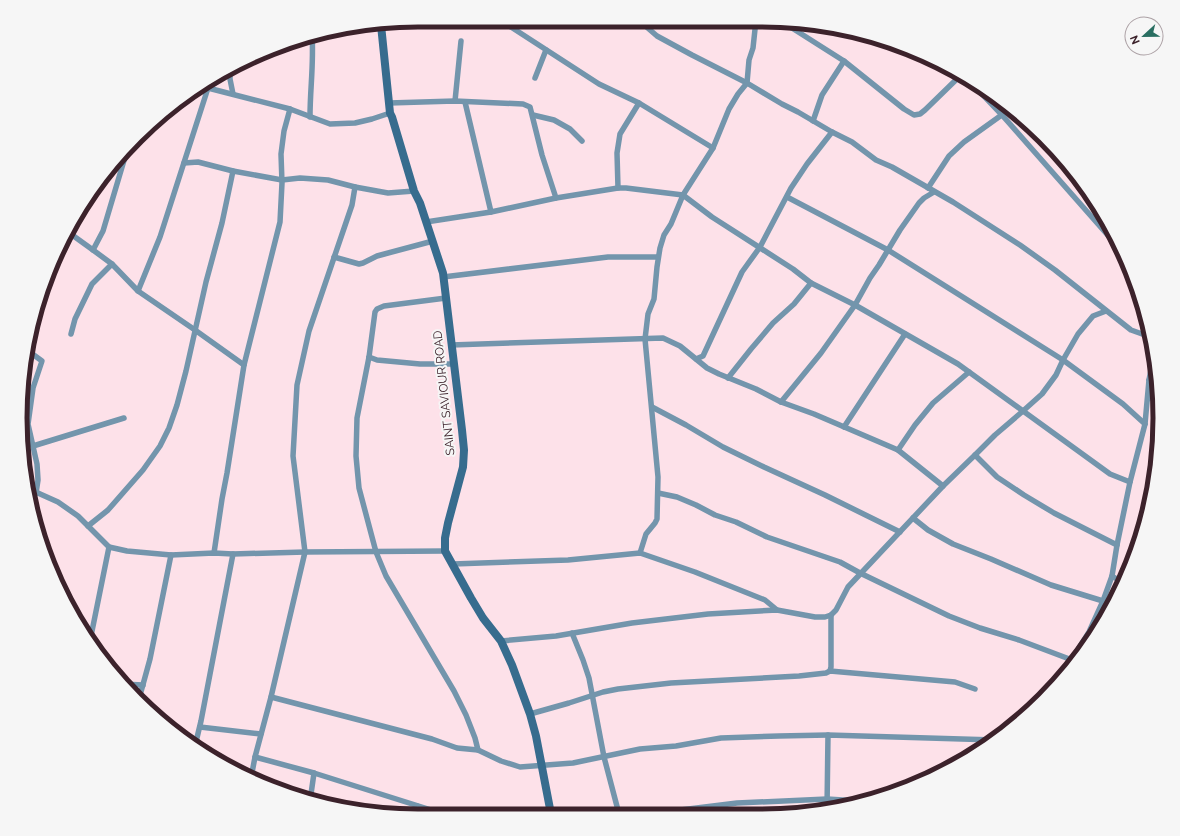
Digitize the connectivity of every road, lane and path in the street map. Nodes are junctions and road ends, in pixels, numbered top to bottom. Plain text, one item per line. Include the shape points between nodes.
1 (509, 27) edge
2 (647, 27) edge
3 (755, 27) edge
4 (793, 28) edge
5 (381, 29) edge
6 (461, 41) dead end
7 (312, 42) edge
8 (546, 50) junction
9 (844, 61) junction
10 (230, 75) edge
11 (535, 78) dead end
12 (957, 79) edge
13 (747, 83) junction
14 (208, 88) joint
15 (234, 94) junction
16 (986, 98) edge
17 (455, 101) junction
18 (465, 102) junction
19 (389, 103) junction
20 (639, 103) junction
21 (290, 109) junction
22 (1005, 112) edge
23 (390, 113) junction
24 (533, 115) junction
25 (1002, 115) junction
26 (310, 117) junction
27 (813, 121) junction
28 (832, 132) junction
29 (582, 141) dead end
30 (713, 148) junction
31 (124, 160) edge
32 (184, 163) junction
33 (233, 171) junction
34 (282, 180) junction
35 (355, 187) junction
36 (618, 188) junction
37 (931, 190) junction
38 (414, 192) junction
39 (683, 195) junction
40 (787, 197) junction
41 (556, 198) junction
42 (491, 212) junction
43 (426, 222) junction
44 (72, 235) edge
45 (1107, 235) edge
46 (433, 241) junction
47 (760, 247) junction
48 (93, 250) junction
49 (888, 250) junction
50 (334, 257) junction
51 (658, 257) junction
52 (112, 264) junction
53 (443, 276) junction
54 (811, 283) junction
55 (138, 291) junction
56 (446, 298) junction
57 (855, 305) junction
58 (1106, 311) junction
59 (195, 330) junction
60 (71, 334) dead end
61 (905, 334) junction
62 (1143, 334) edge
63 (645, 339) junction
64 (451, 345) junction
65 (33, 354) edge
66 (368, 357) junction
67 (696, 359) junction
68 (1063, 360) junction
69 (453, 364) junction
70 (244, 365) junction
71 (969, 372) junction
72 (1150, 373) edge
73 (728, 378) junction
74 (1149, 380) junction
75 (1151, 382) edge
76 (1152, 396) edge
77 (1148, 399) junction
78 (782, 402) junction
79 (652, 407) junction
80 (1023, 411) junction
81 (124, 418) dead end
82 (1145, 424) junction
83 (844, 428) junction
84 (33, 446) junction
85 (898, 450) junction
86 (975, 456) junction
87 (1130, 482) junction
88 (943, 486) junction
89 (36, 493) joint
90 (658, 493) junction
91 (913, 518) junction
92 (88, 526) junction
93 (900, 532) junction
94 (1117, 545) junction
95 (109, 547) junction
96 (445, 550) junction
97 (305, 552) junction
98 (376, 552) junction
99 (640, 553) junction
100 (214, 554) junction
101 (233, 554) junction
102 (171, 555) junction
103 (452, 564) junction
104 (860, 573) junction
105 (1112, 576) junction
106 (1118, 580) edge
107 (1103, 601) junction
108 (777, 610) junction
109 (831, 615) junction
110 (1089, 632) edge
111 (92, 633) edge
112 (572, 633) junction
113 (500, 641) junction
114 (1071, 658) edge
115 (830, 671) junction
116 (132, 684) edge
117 (143, 685) junction
118 (975, 689) dead end
119 (141, 693) edge
120 (593, 696) junction
121 (271, 697) junction
122 (530, 714) junction
123 (200, 727) junction
124 (261, 734) junction
125 (828, 735) junction
126 (197, 740) edge
127 (984, 740) edge
128 (478, 750) junction
129 (255, 757) junction
130 (604, 757) junction
131 (542, 766) junction
132 (251, 772) edge
133 (314, 773) junction
134 (311, 794) edge
135 (827, 799) junction
136 (843, 800) edge
137 (827, 803) edge
138 (417, 806) joint
139 (427, 809) edge
140 (550, 809) edge
141 (618, 809) edge
142 (688, 809) edge

1 - 8 street
2 - 13 street via 657,36
3 - 13 street
4 - 9 street
5 - 19 street, SAINT SAVIOUR ROAD
6 - 17 street
7 - 26 street
8 - 11 street
8 - 20 street via 598,84
9 - 12 street via 914,115 925,110
9 - 27 street via 822,95
10 - 15 street
13 - 27 street
13 - 30 street via 729,109
14 - 15 street
14 - 32 street
15 - 21 street
16 - 25 street
17 - 18 street
17 - 19 street
18 - 24 street via 523,104 530,107
18 - 42 street
19 - 23 street, SAINT SAVIOUR ROAD
20 - 30 street
20 - 36 street via 620,134 617,153
21 - 26 street
21 - 34 street via 281,154
22 - 25 street
23 - 26 street via 372,119 330,124
23 - 38 street, SAINT SAVIOUR ROAD
24 - 29 street via 560,123
24 - 41 street via 542,155
25 - 37 street via 949,156
25 - 45 street
27 - 28 street
28 - 37 street
28 - 40 street via 807,164
30 - 39 street
31 - 48 street via 103,231
32 - 33 street via 198,162
32 - 55 street via 160,237
33 - 34 street
33 - 59 street
34 - 35 street via 328,180
34 - 70 street via 280,222
35 - 38 street via 388,193
35 - 50 street via 352,205
36 - 39 street
36 - 41 street
37 - 49 street via 919,203
37 - 58 street via 1020,245
38 - 43 street, SAINT SAVIOUR ROAD
39 - 47 street via 712,217
39 - 51 street via 664,235
40 - 47 street
40 - 49 street
41 - 42 street
42 - 43 street
43 - 46 street, SAINT SAVIOUR ROAD
44 - 48 street
46 - 50 street via 377,256 359,264
46 - 53 street, SAINT SAVIOUR ROAD
47 - 54 street
47 - 67 street via 742,272 703,356
48 - 52 street
49 - 57 street
49 - 68 street
50 - 97 street via 309,331 298,385 293,456
51 - 53 street via 608,257
51 - 63 street via 654,299 648,314
52 - 55 street
52 - 60 street via 92,284 75,319
53 - 56 street, SAINT SAVIOUR ROAD
54 - 57 street
54 - 73 street via 794,304 773,323
55 - 59 street
56 - 64 street, SAINT SAVIOUR ROAD
56 - 66 street via 377,309
57 - 61 street
57 - 78 street
58 - 62 street via 1131,330
58 - 68 street via 1093,316 1078,334
59 - 70 street
59 - 92 street via 177,405 160,446 144,470 108,510
61 - 71 street
61 - 83 street
63 - 64 street
63 - 67 street via 663,338 680,346
63 - 79 street
64 - 69 street, SAINT SAVIOUR ROAD
65 - 84 street via 42,361 33,388 28,424
66 - 69 street via 420,364
66 - 98 street via 357,418 356,456 359,488
67 - 73 street via 707,368
68 - 80 street via 1050,384
68 - 82 street via 1123,404
69 - 96 street, SAINT SAVIOUR ROAD via 464,450 463,467 445,538
70 - 100 street
71 - 80 street
71 - 85 street via 933,402
72 - 74 street
73 - 78 street
74 - 75 street
74 - 77 street
76 - 77 street
77 - 82 street
78 - 83 street
79 - 90 street
79 - 93 street via 723,448
80 - 86 street
80 - 87 street via 1110,474
81 - 84 street
82 - 87 street
83 - 85 street
84 - 89 street via 37,464
85 - 88 street
86 - 88 street
86 - 94 street via 997,477 1024,495
87 - 94 street
88 - 91 street
89 - 92 street via 58,502
90 - 99 street via 657,519 646,534
90 - 104 street via 677,497 767,536 840,562
91 - 93 street
91 - 107 street via 953,544 1051,585
92 - 95 street
93 - 104 street
94 - 105 street
95 - 102 street
95 - 111 street
96 - 98 street
96 - 103 street
97 - 98 street
97 - 101 street
97 - 121 street
98 - 128 street via 386,576 457,697
99 - 103 street via 568,560
99 - 108 street via 765,600
100 - 101 street
100 - 102 street
101 - 123 street
102 - 117 street
103 - 113 street via 483,618
104 - 109 street
104 - 114 street via 955,618
105 - 106 street
105 - 107 street
107 - 110 street
108 - 109 street via 815,617
108 - 112 street via 708,614
109 - 115 street
112 - 113 street
112 - 120 street
113 - 122 street
115 - 118 street via 955,682
115 - 120 street via 799,676 642,686
116 - 117 street
117 - 119 street
120 - 122 street
120 - 130 street
121 - 124 street
121 - 128 street via 432,739 457,748
122 - 131 street
123 - 124 street
123 - 126 street
124 - 129 street
125 - 127 street
125 - 130 street via 721,738 640,749
125 - 135 street
128 - 131 street via 520,767
129 - 132 street
129 - 133 street
130 - 131 street
130 - 141 street
131 - 140 street
133 - 134 street
133 - 138 street
135 - 136 street
135 - 137 street
135 - 142 street via 737,803
138 - 139 street

